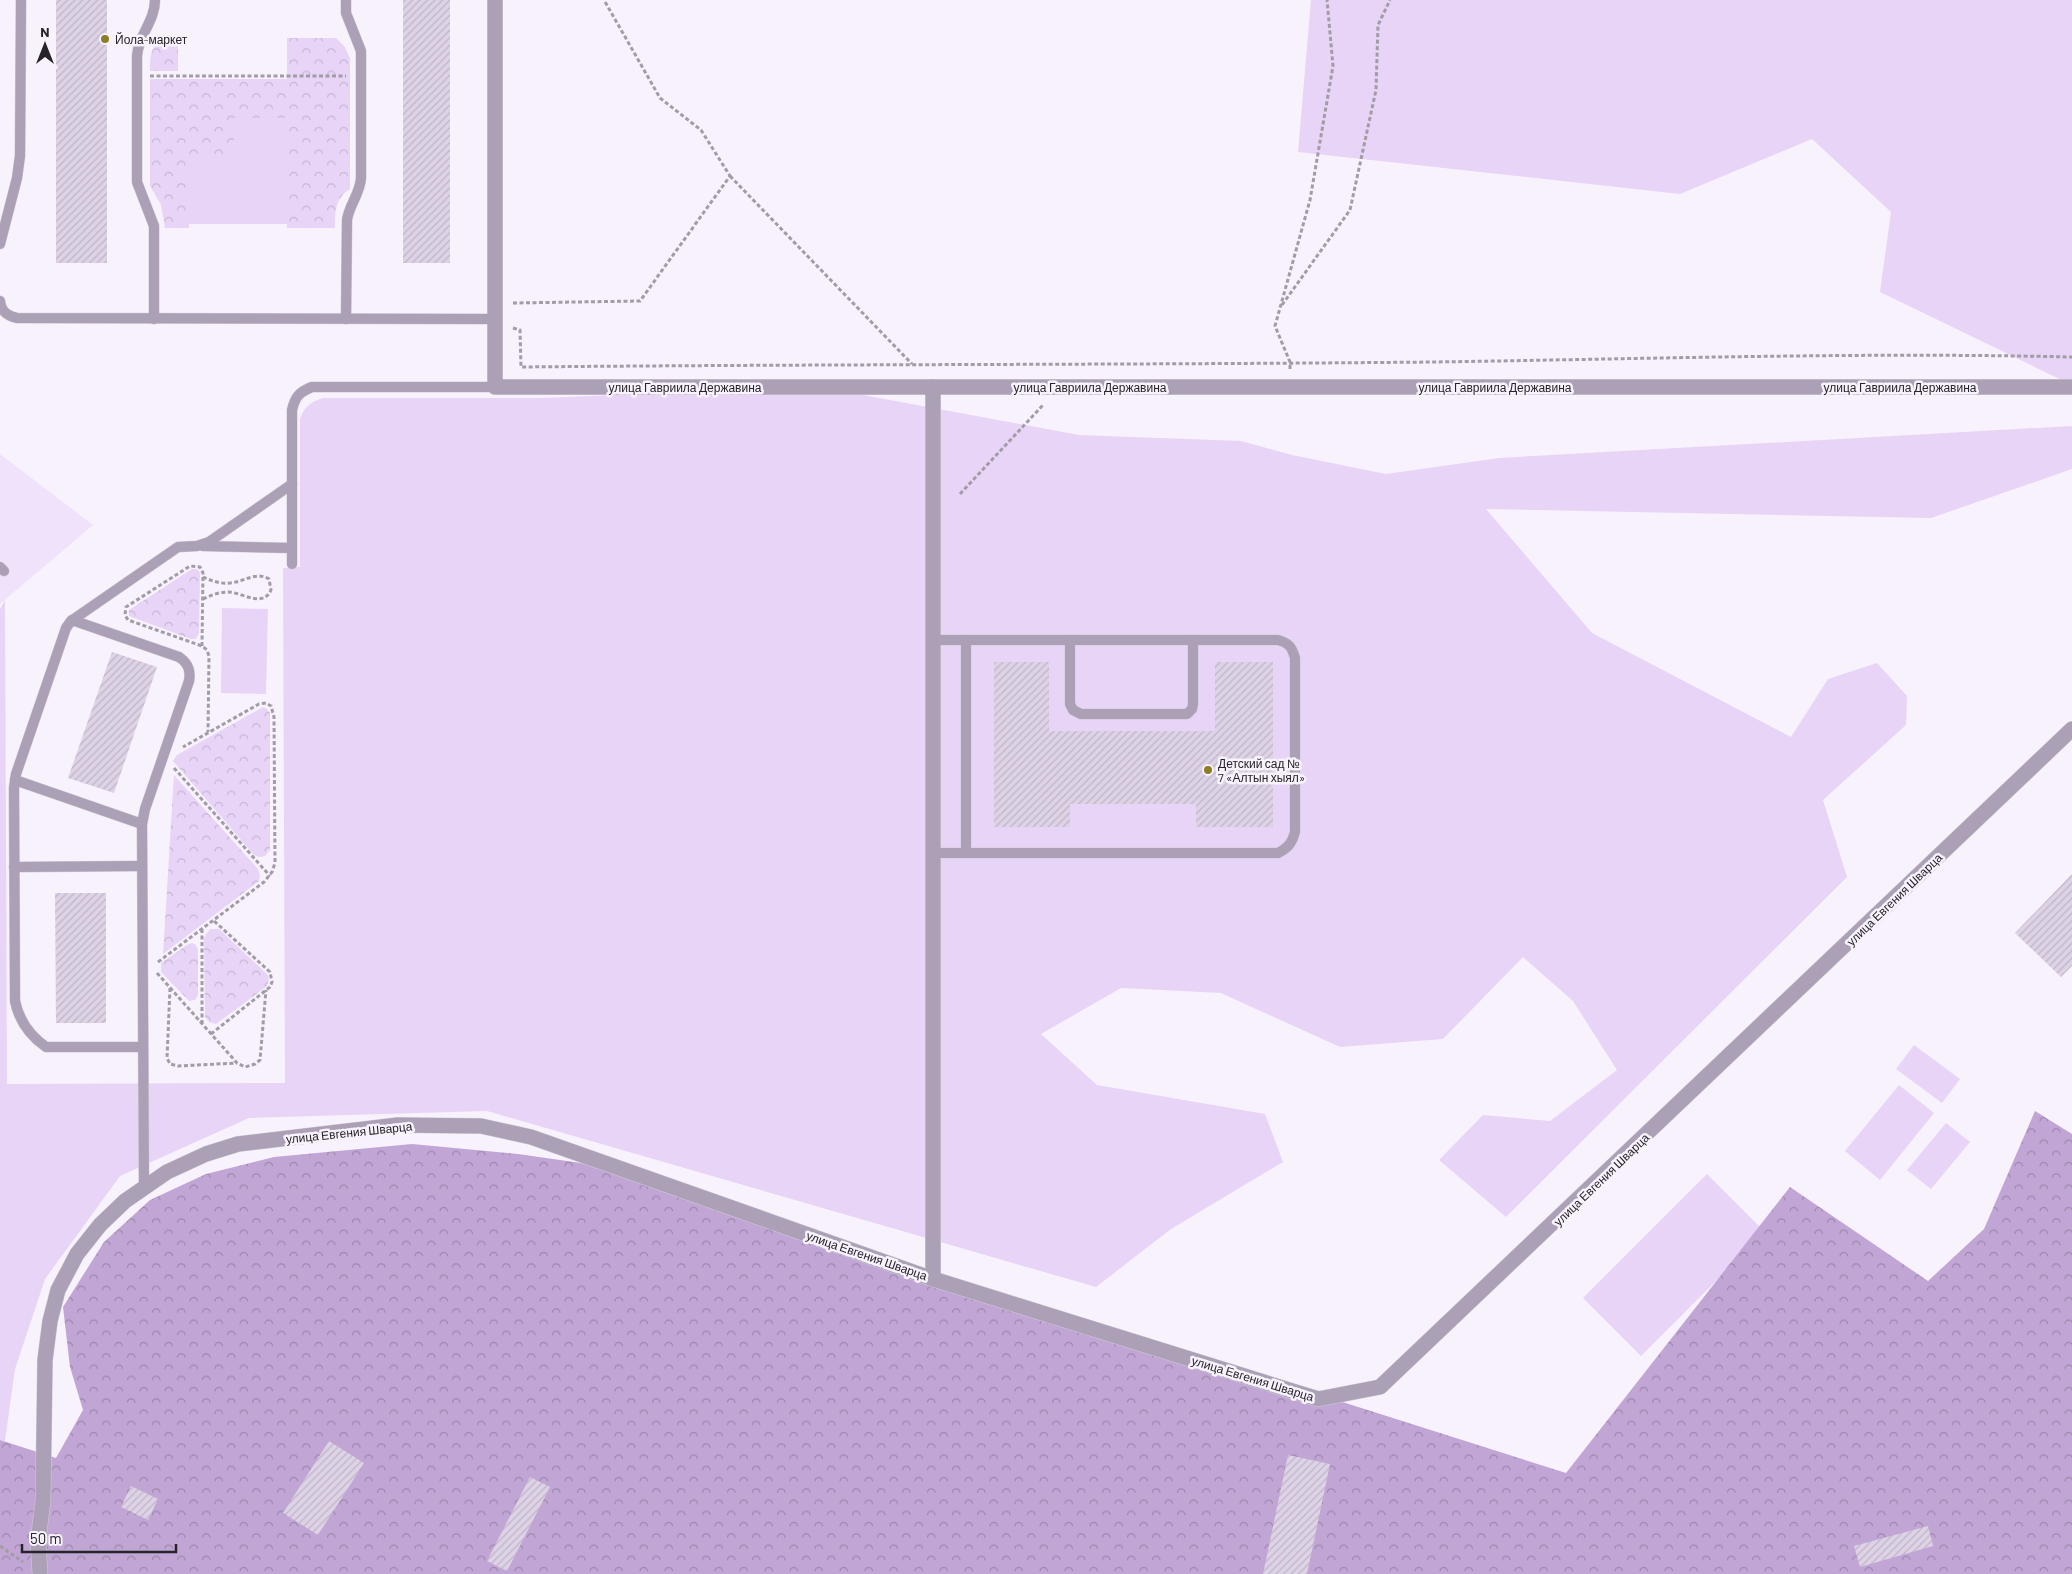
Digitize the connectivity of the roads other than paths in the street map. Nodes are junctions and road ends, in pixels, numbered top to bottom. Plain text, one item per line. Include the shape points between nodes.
1 (21, 0) edge
2 (155, 0) edge
3 (346, 0) edge
4 (495, 0) edge
5 (0, 244) edge
6 (0, 301) edge
7 (495, 317) junction
8 (154, 319) junction
9 (346, 319) junction
10 (495, 387) junction
11 (933, 387) junction
12 (2072, 387) edge
13 (292, 484) junction
14 (197, 546) junction
15 (292, 548) junction
16 (292, 564) dead end
17 (72, 620) junction
18 (933, 640) junction
19 (966, 640) junction
20 (1070, 640) junction
21 (1193, 640) junction
22 (2071, 731) edge
23 (15, 780) junction
24 (142, 824) junction
25 (933, 853) junction
26 (966, 853) junction
27 (142, 866) junction
28 (14, 867) junction
29 (143, 1047) junction
30 (144, 1187) junction
31 (933, 1278) junction
32 (40, 1574) edge

1 - 5 lane via 20,156
2 - 8 lane via 154,14 138,48 137,76 137,182 154,226
3 - 9 lane via 346,12 361,49 362,76 362,178 347,220
4 - 7 street
6 - 8 lane via 4,312 17,318
7 - 9 lane
7 - 10 street
8 - 9 lane
10 - 11 street, улица Гавриила Державина
10 - 13 lane via 312,387 303,390 294,401 292,410
11 - 12 street, улица Гавриила Державина
11 - 18 street
13 - 14 lane via 209,542
13 - 15 lane
14 - 15 lane
14 - 17 lane via 178,547
15 - 16 lane
17 - 23 lane via 66,628
17 - 24 lane via 179,657 190,672
18 - 19 lane
18 - 25 street
19 - 20 lane
19 - 26 lane
20 - 21 lane
20 - 21 lane via 1070,704 1073,710 1082,714 1186,714 1193,704
21 - 26 lane via 1278,640 1292,648 1295,658 1295,832 1286,849 1278,853
22 - 31 street, улица Евгения Шварца via 1380,1387 1318,1399
23 - 24 lane
23 - 28 lane
24 - 27 lane
25 - 26 lane
25 - 31 street
27 - 28 lane
27 - 29 lane
28 - 29 lane via 15,1001 28,1031 46,1047
29 - 30 lane
30 - 31 street, улица Евгения Шварца via 206,1154 238,1144 398,1125 481,1126 531,1137
30 - 32 street, улица Евгения Шварца via 100,1225 77,1254 58,1290 45,1360 43,1501 38,1541

